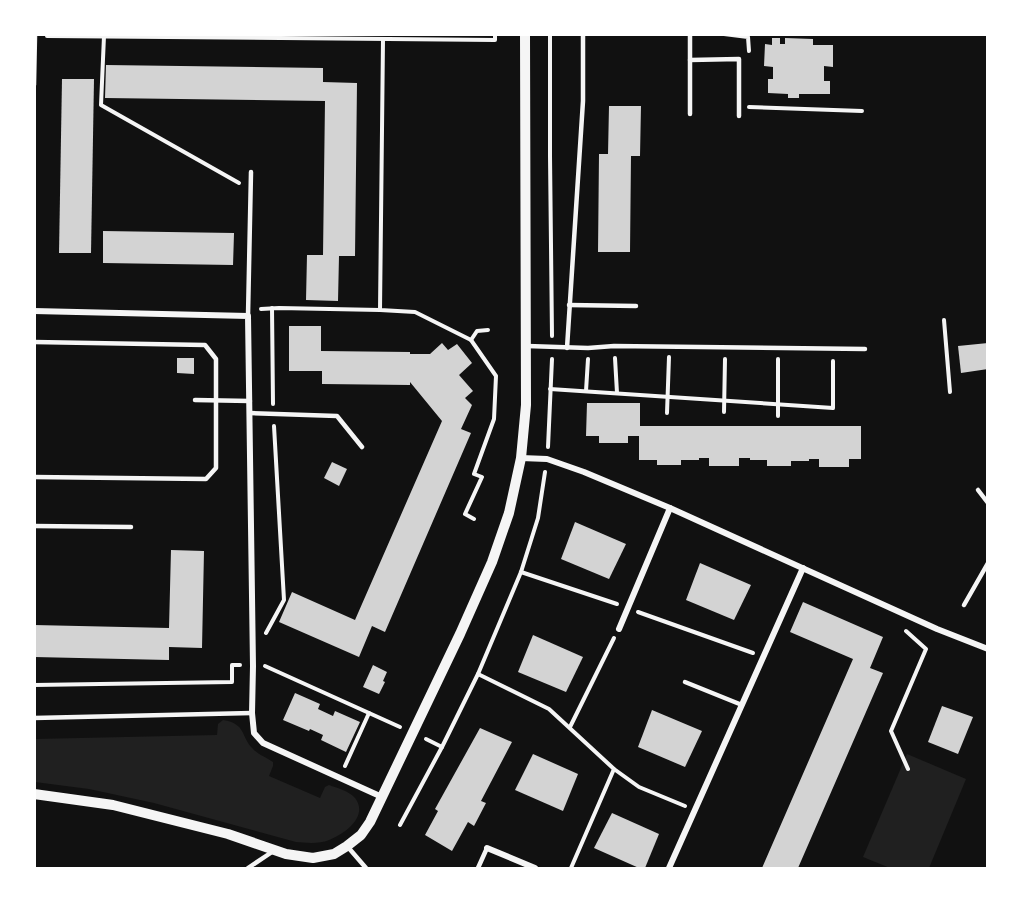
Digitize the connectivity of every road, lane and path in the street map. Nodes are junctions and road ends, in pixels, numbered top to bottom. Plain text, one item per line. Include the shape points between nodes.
1 (495, 34) edge
2 (525, 34) edge
3 (583, 34) edge
4 (690, 34) edge
5 (35, 36) edge
6 (104, 36) junction
7 (383, 40) junction
8 (690, 60) junction
9 (34, 86) edge
10 (739, 107) junction
11 (862, 111) dead end
12 (690, 114) dead end
13 (739, 116) dead end
14 (251, 172) dead end
15 (251, 189) junction
16 (569, 305) junction
17 (636, 306) dead end
18 (272, 308) junction
19 (380, 310) junction
20 (34, 311) edge
21 (248, 316) junction
22 (944, 320) dead end
23 (488, 330) dead end
24 (471, 340) junction
25 (34, 342) edge
26 (526, 346) junction
27 (614, 346) junction
28 (669, 346) junction
29 (726, 347) junction
30 (567, 348) junction
31 (588, 348) junction
32 (778, 348) junction
33 (833, 348) junction
34 (865, 349) dead end
35 (550, 389) dead end
36 (586, 391) junction
37 (950, 392) dead end
38 (617, 393) junction
39 (667, 397) junction
40 (195, 400) dead end
41 (216, 400) junction
42 (724, 400) junction
43 (250, 401) junction
44 (779, 404) junction
45 (724, 412) dead end
46 (250, 413) junction
47 (667, 413) dead end
48 (273, 414) junction
49 (778, 416) dead end
50 (362, 447) dead end
51 (521, 458) junction
52 (34, 477) edge
53 (978, 490) dead end
54 (987, 503) edge
55 (670, 508) junction
56 (474, 519) dead end
57 (34, 526) edge
58 (131, 527) dead end
59 (987, 563) edge
60 (803, 568) junction
61 (521, 572) dead end
62 (964, 605) dead end
63 (627, 608) junction
64 (900, 625) dead end
65 (619, 629) joint
66 (267, 643) dead end
67 (987, 649) edge
68 (763, 657) junction
69 (267, 666) dead end
70 (478, 674) dead end
71 (267, 675) dead end
72 (685, 682) dead end
73 (742, 705) junction
74 (369, 712) dead end
75 (252, 713) junction
76 (34, 718) edge
77 (570, 727) junction
78 (344, 766) dead end
79 (614, 769) junction
80 (908, 769) dead end
81 (34, 794) edge
82 (382, 797) junction
83 (695, 810) junction
84 (347, 846) junction
85 (487, 848) joint
86 (274, 850) junction
87 (248, 868) edge
88 (366, 868) edge
89 (478, 868) edge
90 (535, 868) edge
91 (571, 868) edge
92 (669, 868) edge

1 - 7 path via 495,40
2 - 26 street
3 - 16 lane via 583,101
4 - 8 lane
5 - 6 path
5 - 9 lane
6 - 7 path
6 - 15 path via 102,105
7 - 19 path
8 - 10 lane via 739,59
8 - 12 lane
10 - 11 path
10 - 13 lane
14 - 15 lane
15 - 21 lane
16 - 17 lane
16 - 30 lane
18 - 19 path
18 - 21 path
18 - 48 path
19 - 24 path via 416,312
20 - 21 street
21 - 43 street
22 - 37 path
23 - 24 path via 477,331
24 - 56 path via 496,376 494,419 474,474 482,477 465,514
25 - 41 lane via 205,345 216,359
26 - 30 lane
26 - 51 street
27 - 28 lane
27 - 31 lane
27 - 38 path
28 - 29 lane
28 - 39 path
29 - 32 lane
29 - 42 path
30 - 31 lane
31 - 36 path
32 - 33 lane
32 - 44 path
33 - 34 lane
33 - 44 path via 833,408
35 - 36 path
36 - 38 path
38 - 39 path
39 - 42 path
39 - 47 path
40 - 41 lane
41 - 43 lane
41 - 52 lane via 216,468 206,479
42 - 44 path
42 - 45 path
43 - 46 street
44 - 49 path
46 - 48 lane
46 - 75 street
48 - 50 lane via 337,416
48 - 66 path via 284,600 266,631
51 - 55 street via 547,459
51 - 82 street via 509,513 492,562
53 - 54 lane
55 - 60 street
55 - 63 street
57 - 58 lane
59 - 62 lane
60 - 67 street
60 - 68 street
61 - 63 path
63 - 65 street
63 - 68 path
64 - 80 path via 926,649 891,731
65 - 77 path
68 - 73 street
69 - 71 path
70 - 77 path via 549,709
72 - 73 lane
73 - 83 street
74 - 78 path
75 - 76 lane
75 - 82 street via 254,733 263,743
77 - 79 path
79 - 83 path via 639,787
79 - 91 path
81 - 86 street via 113,805 228,834
82 - 84 street via 361,835
83 - 92 street
84 - 86 street via 334,854 313,858
84 - 88 lane
85 - 89 lane
85 - 90 street
86 - 87 lane

